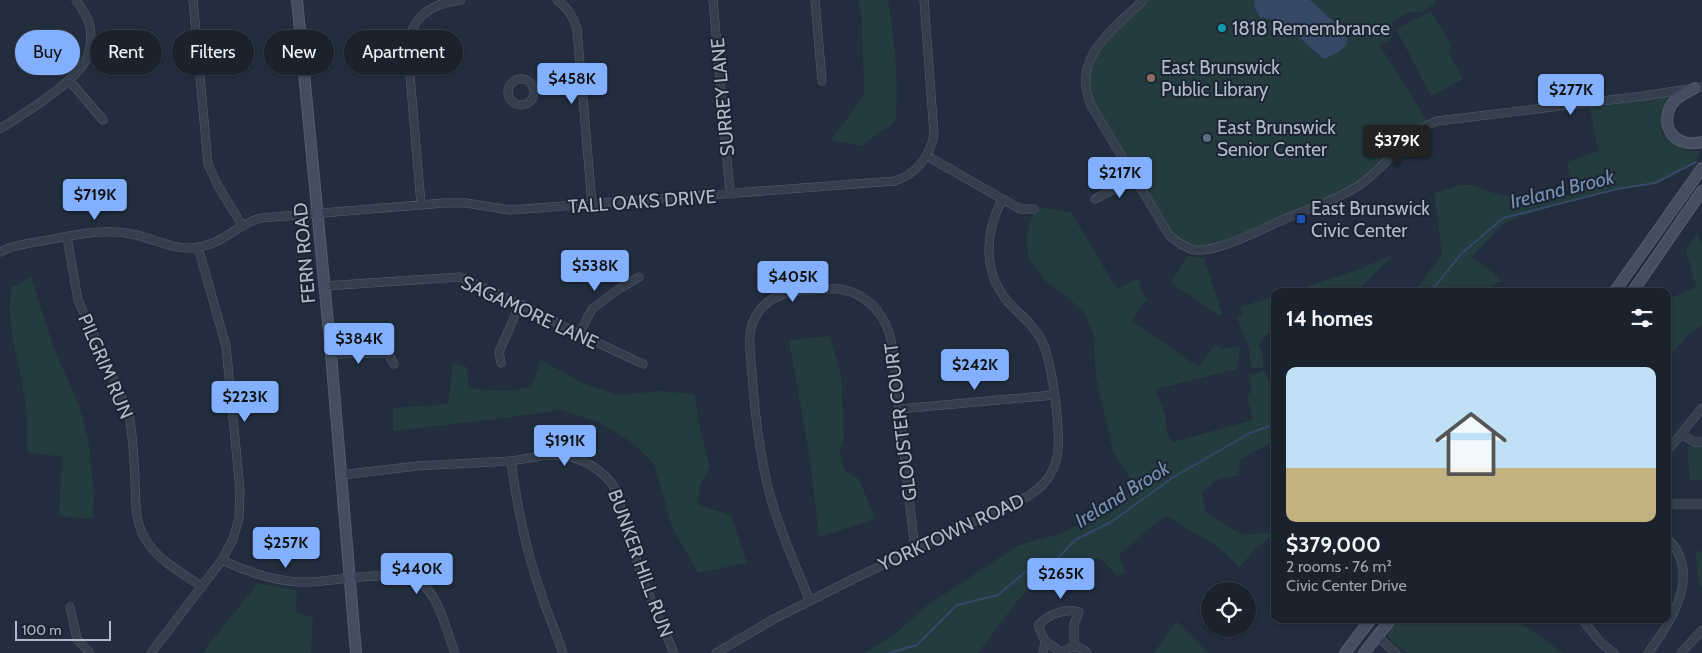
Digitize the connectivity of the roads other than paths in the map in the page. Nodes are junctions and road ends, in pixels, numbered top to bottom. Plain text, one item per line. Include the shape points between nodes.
1 (76, 0) edge
2 (193, 0) edge
3 (298, 0) edge
4 (461, 0) edge
5 (557, 0) edge
6 (714, 0) edge
7 (815, 0) edge
8 (924, 0) edge
9 (1143, 0) edge
10 (69, 80) junction
11 (822, 81) dead end
12 (581, 87) junction
13 (1698, 87) edge
14 (533, 90) dead end
15 (103, 120) dead end
16 (0, 129) edge
17 (1702, 142) edge
18 (927, 156) junction
19 (1702, 168) edge
20 (1134, 178) junction
21 (1702, 191) edge
22 (730, 194) junction
23 (1095, 199) dead end
24 (1002, 200) junction
25 (421, 204) junction
26 (592, 204) junction
27 (1034, 209) dead end
28 (317, 213) junction
29 (242, 226) junction
30 (67, 237) junction
31 (198, 247) junction
32 (0, 252) edge
33 (639, 277) dead end
34 (324, 286) junction
35 (1616, 288) edge
36 (1635, 288) edge
37 (520, 304) junction
38 (579, 334) junction
39 (331, 354) junction
40 (501, 363) dead end
41 (394, 364) dead end
42 (643, 364) dead end
43 (1054, 395) junction
44 (1702, 408) edge
45 (899, 409) junction
46 (1681, 434) junction
47 (1702, 442) edge
48 (1671, 446) edge
49 (511, 461) junction
50 (341, 475) junction
51 (1671, 504) edge
52 (1702, 504) edge
53 (1671, 543) edge
54 (915, 550) junction
55 (222, 560) junction
56 (350, 579) junction
57 (202, 587) junction
58 (810, 601) junction
59 (70, 607) dead end
60 (1671, 620) edge
61 (1368, 623) edge
62 (1388, 623) edge
63 (1585, 623) edge
64 (1670, 623) edge
65 (1702, 630) edge
66 (1377, 636) junction
67 (1045, 641) junction
68 (1074, 646) junction
69 (90, 653) edge
70 (150, 653) edge
71 (356, 653) edge
72 (455, 653) edge
73 (564, 653) edge
74 (674, 653) edge
75 (716, 653) edge
76 (1043, 653) edge
77 (1062, 653) edge
78 (1087, 653) edge
79 (1344, 653) edge
80 (1364, 653) edge
81 (1396, 653) edge
82 (1614, 653) edge
83 (1648, 653) edge
84 (1681, 653) edge

1 - 10 street via 88,21 90,43 85,62
2 - 29 street via 208,164
3 - 28 street, FERN ROAD
4 - 25 street via 426,11 414,27 409,42
5 - 12 street via 567,9 576,25
6 - 22 street, SURREY LANE
7 - 11 street
8 - 18 street, TALL OAKS DRIVE via 934,128
9 - 20 street via 1097,47 1088,62 1085,80 1090,102
10 - 15 street
10 - 16 street
12 - 14 street
12 - 26 street
13 - 17 street via 1675,101 1669,111 1668,122 1679,142
13 - 20 street via 1437,121 1421,129 1359,186 1228,243 1202,250 1184,246 1169,235
18 - 22 street, TALL OAKS DRIVE via 910,174 889,183
18 - 24 street
19 - 35 street
20 - 23 street
21 - 36 street
22 - 26 street, TALL OAKS DRIVE
24 - 27 street via 1020,209
24 - 43 street, YORKTOWN ROAD via 989,237 988,255 992,272 1004,296 1040,338 1050,364
25 - 26 street, TALL OAKS DRIVE via 466,203 510,210
25 - 28 street, TALL OAKS DRIVE
28 - 29 street, TALL OAKS DRIVE via 262,218
28 - 34 street, FERN ROAD
29 - 31 street, TALL OAKS DRIVE via 221,240
30 - 31 street, TALL OAKS DRIVE via 120,232 173,247
30 - 32 street, TALL OAKS DRIVE via 16,245
30 - 57 street, PILGRIM RUN via 78,300 129,414 135,509 140,529 156,552
31 - 55 street via 226,346 240,490 237,529
33 - 38 street via 592,309
34 - 37 street, SAGAMORE LANE via 453,276
34 - 39 street, FERN ROAD
37 - 38 street, SAGAMORE LANE
37 - 40 street via 499,352
38 - 42 street, SAGAMORE LANE
39 - 41 street via 388,353
39 - 50 street, FERN ROAD
43 - 45 street
43 - 54 street, YORKTOWN ROAD via 1059,448 1054,467 1044,484 1028,496
44 - 46 street
45 - 54 street, GLOUSTER COURT
45 - 58 street, GLOUSTER COURT via 890,332 881,315 867,301 836,289 795,291 773,299 757,314 752,324 750,349 764,467 772,503
46 - 47 street via 1694,442
46 - 48 street
49 - 50 street, BUNKER HILL RUN via 418,466
49 - 73 street via 530,555 542,598
49 - 74 street, BUNKER HILL RUN via 544,456 570,457 589,464 611,482 643,581
50 - 56 street, FERN ROAD
51 - 52 street
53 - 60 street via 1682,559 1684,570 1684,586
54 - 58 street, YORKTOWN ROAD
55 - 56 street via 278,580 318,582
55 - 57 street
56 - 71 street, FERN ROAD
56 - 72 street via 390,575 420,584 436,603
57 - 70 street
58 - 75 street, YORKTOWN ROAD
59 - 69 street via 77,639
61 - 79 street
62 - 66 street
63 - 82 street
64 - 83 street
65 - 84 street
66 - 80 street
66 - 81 street
67 - 68 street via 1039,624 1060,611 1071,609 1079,612 1074,624
67 - 76 street
67 - 77 street
68 - 77 street
68 - 78 street

